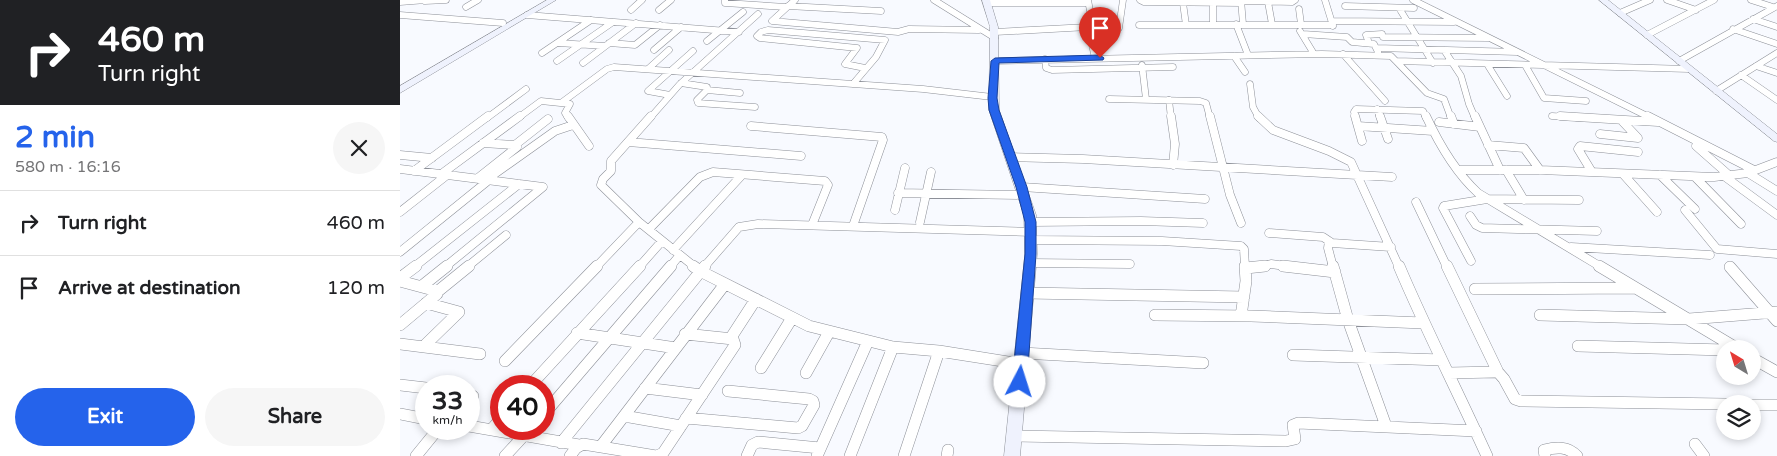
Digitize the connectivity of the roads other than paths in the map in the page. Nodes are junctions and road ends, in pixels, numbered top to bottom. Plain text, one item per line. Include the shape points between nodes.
1 (426, 0) edge
2 (446, 0) edge
3 (478, 0) edge
4 (543, 0) edge
5 (552, 0) edge
6 (642, 0) edge
7 (672, 0) edge
8 (725, 0) edge
9 (795, 0) edge
10 (934, 0) edge
11 (1123, 0) edge
12 (1140, 0) edge
13 (1295, 0) edge
14 (1324, 0) edge
15 (1413, 0) edge
16 (1604, 0) edge
17 (1667, 0) edge
18 (1711, 0) edge
19 (1751, 0) edge
20 (400, 1) edge
21 (1088, 1) edge
22 (1241, 1) edge
23 (1270, 1) edge
24 (1645, 1) edge
25 (986, 2) edge
26 (1215, 2) edge
27 (1184, 3) junction
28 (1345, 6) dead end
29 (400, 7) edge
30 (466, 7) dead end
31 (787, 7) junction
32 (1367, 7) junction
33 (1775, 7) edge
34 (1399, 8) junction
35 (1414, 8) dead end
36 (1299, 9) dead end
37 (631, 10) dead end
38 (659, 10) dead end
39 (1696, 10) junction
40 (881, 11) dead end
41 (743, 12) dead end
42 (400, 14) edge
43 (758, 14) dead end
44 (1620, 14) junction
45 (527, 15) junction
46 (1753, 19) junction
47 (591, 20) junction
48 (613, 22) junction
49 (1374, 22) junction
50 (1408, 22) junction
51 (1458, 22) junction
52 (503, 23) junction
53 (636, 23) junction
54 (1332, 23) junction
55 (1240, 24) junction
56 (1272, 24) junction
57 (1299, 24) junction
58 (660, 25) junction
59 (1186, 25) junction
60 (1213, 25) junction
61 (1139, 26) dead end
62 (681, 27) junction
63 (1088, 27) junction
64 (1777, 27) edge
65 (1119, 28) dead end
66 (721, 30) junction
67 (979, 30) junction
68 (1733, 30) junction
69 (739, 32) junction
70 (1302, 34) junction
71 (995, 35) junction
72 (1647, 35) junction
73 (1336, 36) junction
74 (1383, 36) junction
75 (1418, 38) junction
76 (1453, 38) junction
77 (1492, 38) junction
78 (707, 41) dead end
79 (558, 43) junction
80 (1369, 43) junction
81 (1777, 44) edge
82 (580, 45) junction
83 (607, 45) junction
84 (1390, 48) junction
85 (1424, 49) junction
86 (654, 50) dead end
87 (669, 50) dead end
88 (1444, 50) junction
89 (1462, 50) junction
90 (1497, 51) junction
91 (693, 52) dead end
92 (1378, 52) junction
93 (1521, 52) junction
94 (542, 53) dead end
95 (1777, 53) edge
96 (1314, 54) junction
97 (1343, 54) junction
98 (1248, 55) junction
99 (449, 56) junction
100 (1234, 56) junction
101 (1095, 58) junction
102 (1141, 58) junction
103 (1045, 59) junction
104 (1395, 59) junction
105 (558, 61) dead end
106 (995, 61) junction
107 (1679, 61) junction
108 (583, 63) dead end
109 (1433, 63) junction
110 (1453, 64) junction
111 (1470, 64) junction
112 (1487, 64) junction
113 (1508, 65) junction
114 (1524, 65) junction
115 (1549, 66) junction
116 (1756, 66) junction
117 (1173, 67) dead end
118 (865, 68) junction
119 (648, 69) junction
120 (1142, 69) junction
121 (1690, 69) junction
122 (670, 71) junction
123 (692, 72) junction
124 (1245, 72) dead end
125 (1777, 73) edge
126 (1741, 75) junction
127 (681, 83) junction
128 (400, 84) edge
129 (853, 84) junction
130 (1250, 84) dead end
131 (526, 89) dead end
132 (1777, 89) edge
133 (400, 90) edge
134 (707, 90) junction
135 (1716, 91) junction
136 (740, 93) dead end
137 (670, 95) junction
138 (1770, 95) junction
139 (1506, 96) dead end
140 (992, 98) junction
141 (1109, 99) dead end
142 (1146, 99) junction
143 (1168, 100) junction
144 (1777, 100) edge
145 (1386, 101) dead end
146 (1586, 101) dead end
147 (561, 103) junction
148 (755, 106) dead end
149 (1377, 109) junction
150 (1552, 116) dead end
151 (548, 119) dead end
152 (1622, 121) junction
153 (1439, 122) dead end
154 (1660, 122) junction
155 (1454, 124) junction
156 (573, 125) junction
157 (752, 126) dead end
158 (1358, 126) junction
159 (1480, 126) junction
160 (1383, 128) junction
161 (1433, 131) junction
162 (1600, 134) dead end
163 (1388, 139) dead end
164 (1777, 139) edge
165 (1362, 141) dead end
166 (628, 142) junction
167 (482, 143) junction
168 (515, 145) junction
169 (1488, 145) junction
170 (589, 146) dead end
171 (1696, 146) dead end
172 (1638, 152) dead end
173 (400, 155) edge
174 (801, 156) dead end
175 (1011, 156) junction
176 (432, 158) junction
177 (1777, 162) edge
178 (1174, 165) junction
179 (905, 168) dead end
180 (1224, 168) junction
181 (400, 169) edge
182 (1458, 170) junction
183 (1503, 170) junction
184 (1540, 170) junction
185 (414, 171) junction
186 (932, 172) dead end
187 (1592, 172) junction
188 (1751, 172) junction
189 (1355, 174) junction
190 (1623, 174) junction
191 (444, 175) junction
192 (1660, 175) junction
193 (742, 176) junction
194 (1695, 176) junction
195 (1727, 176) junction
196 (1392, 177) dead end
197 (484, 179) junction
198 (519, 184) junction
199 (1023, 191) junction
200 (1777, 191) edge
201 (898, 193) junction
202 (926, 194) junction
203 (1205, 199) dead end
204 (1488, 199) junction
205 (1524, 200) junction
206 (1579, 200) dead end
207 (1416, 202) dead end
208 (895, 210) dead end
209 (400, 212) edge
210 (1657, 212) dead end
211 (1777, 215) edge
212 (1470, 216) dead end
213 (639, 222) junction
214 (920, 222) dead end
215 (1203, 223) dead end
216 (1241, 224) dead end
217 (1741, 224) dead end
218 (812, 225) junction
219 (853, 226) junction
220 (649, 229) junction
221 (1537, 229) junction
222 (1031, 231) junction
223 (1597, 231) dead end
224 (1269, 233) dead end
225 (506, 235) dead end
226 (662, 241) junction
227 (1329, 241) junction
228 (1391, 247) junction
229 (1568, 247) junction
230 (400, 252) edge
231 (676, 253) junction
232 (1777, 254) edge
233 (1710, 255) dead end
234 (1471, 261) dead end
235 (1030, 263) junction
236 (1130, 264) dead end
237 (1730, 267) dead end
238 (1246, 268) junction
239 (700, 271) junction
240 (1335, 272) junction
241 (400, 280) edge
242 (725, 284) junction
243 (422, 286) junction
244 (1636, 288) junction
245 (1475, 289) dead end
246 (437, 292) junction
247 (1027, 293) junction
248 (1244, 297) junction
249 (756, 299) junction
250 (426, 303) junction
251 (1773, 312) edge
252 (1155, 315) dead end
253 (1540, 315) dead end
254 (1242, 316) junction
255 (792, 318) junction
256 (1348, 320) junction
257 (1689, 320) junction
258 (1777, 321) edge
259 (1423, 323) junction
260 (400, 325) edge
261 (830, 332) junction
262 (577, 333) junction
263 (685, 334) junction
264 (608, 337) junction
265 (733, 339) junction
266 (1723, 340) edge
267 (868, 341) junction
268 (644, 343) junction
269 (400, 344) edge
270 (1578, 346) dead end
271 (423, 347) junction
272 (893, 347) junction
273 (676, 348) junction
274 (1716, 350) edge
275 (939, 352) junction
276 (480, 354) dead end
277 (1293, 355) dead end
278 (1022, 358) junction
279 (1361, 358) junction
280 (1442, 360) junction
281 (505, 361) dead end
282 (1203, 363) dead end
283 (1761, 363) edge
284 (761, 368) dead end
285 (1497, 371) junction
286 (1777, 372) edge
287 (1449, 373) junction
288 (806, 374) dead end
289 (540, 375) edge
290 (400, 385) edge
291 (415, 387) edge
292 (645, 388) junction
293 (728, 392) dead end
294 (702, 395) junction
295 (555, 401) edge
296 (1716, 404) edge
297 (1761, 405) edge
298 (1777, 405) edge
299 (400, 414) edge
300 (624, 416) junction
301 (415, 417) edge
302 (684, 422) junction
303 (1386, 426) junction
304 (1476, 431) junction
305 (1014, 436) junction
306 (429, 440) edge
307 (519, 440) edge
308 (551, 440) edge
309 (561, 443) junction
310 (1695, 444) dead end
311 (580, 446) junction
312 (601, 446) junction
313 (818, 452) edge
314 (416, 456) edge
315 (505, 456) edge
316 (570, 456) edge
317 (657, 456) edge
318 (747, 456) edge
319 (850, 456) edge
320 (904, 456) edge
321 (1012, 456) edge
322 (1487, 456) edge
323 (1545, 456) edge
324 (1577, 456) edge
325 (1704, 456) edge

1 - 2 street
1 - 20 street
3 - 30 street
4 - 52 street
5 - 45 street
6 - 37 street
7 - 38 street
8 - 31 street via 725,3
9 - 31 street
10 - 67 street
11 - 65 street
12 - 27 street
13 - 23 street
14 - 54 street
15 - 51 street
16 - 44 street
17 - 39 street
18 - 39 street
19 - 33 street
21 - 25 street
21 - 63 street via 1091,16
22 - 23 street
22 - 26 street
22 - 55 street
23 - 56 street
24 - 44 street
25 - 71 street
26 - 27 street
26 - 60 street
27 - 59 street
28 - 32 street
29 - 42 street via 406,8
31 - 40 street
31 - 67 street via 772,21 898,32 909,29
32 - 34 street
32 - 49 street
33 - 46 street
34 - 35 street
34 - 50 street
36 - 57 street
39 - 72 street
41 - 66 street
42 - 52 street
43 - 69 street
44 - 72 street
45 - 47 street
45 - 99 street
46 - 64 street
46 - 68 street
47 - 48 street
47 - 79 street
48 - 53 street
48 - 82 street
49 - 50 street
49 - 54 street
49 - 74 street
50 - 51 street
50 - 75 street
51 - 77 street
52 - 99 street
53 - 58 street
53 - 83 street
54 - 57 street
54 - 73 street
55 - 56 street
55 - 60 street
55 - 98 street
56 - 57 street
57 - 70 street
58 - 62 street
58 - 83 street via 635,45
59 - 60 street
59 - 61 street
62 - 66 street
62 - 86 street
63 - 71 street
63 - 101 street
66 - 69 street
66 - 78 street
67 - 71 street
68 - 81 street
68 - 107 street
69 - 123 street
70 - 73 street
70 - 96 street
71 - 106 street
72 - 107 street
73 - 80 street via 1349,37 1352,42
74 - 75 street
74 - 80 street via 1366,34
74 - 84 street
75 - 76 street
75 - 85 street
76 - 77 street
76 - 89 street
77 - 93 street
79 - 82 street
79 - 94 street
80 - 92 street via 1374,44
82 - 83 street
82 - 105 street
83 - 108 street
84 - 85 street
84 - 92 street
84 - 104 street
85 - 88 street
85 - 109 street
87 - 119 street
88 - 89 street
88 - 110 street
89 - 90 street
89 - 111 street
90 - 93 street
90 - 113 street
91 - 122 street
92 - 97 street
92 - 104 street
93 - 115 street
95 - 116 street
96 - 97 street
96 - 98 street
97 - 145 street
98 - 100 street
99 - 128 street
99 - 133 street
100 - 102 street
100 - 124 street
101 - 102 street
101 - 103 street
102 - 120 street
103 - 106 street
103 - 120 street via 1048,70
104 - 109 street
104 - 155 street via 1427,93 1444,99
106 - 140 street
107 - 121 street
109 - 110 street
110 - 111 street
110 - 159 street
111 - 112 street
112 - 113 street
112 - 139 street
113 - 114 street
114 - 115 street
114 - 146 street via 1544,98
115 - 121 street
115 - 154 street
116 - 125 street
116 - 126 street
117 - 120 street
118 - 118 street via 885,40 768,30 757,36 857,48 845,64
118 - 129 street
119 - 122 street
119 - 147 street via 610,68
120 - 142 street
121 - 135 street
122 - 123 street
122 - 137 street via 648,91
123 - 127 street
123 - 129 street
126 - 135 street
126 - 138 street
127 - 134 street via 707,86
127 - 137 street
129 - 140 street
130 - 189 street via 1255,113 1265,124 1348,160
131 - 176 street
132 - 138 street
134 - 136 street
134 - 148 street via 697,102
135 - 164 street
137 - 166 street
138 - 144 street
140 - 175 street via 997,122
141 - 142 street
142 - 143 street
143 - 178 street via 1175,144
143 - 180 street via 1206,103
147 - 156 street via 570,105 565,112
147 - 167 street via 539,102
149 - 158 street via 1355,110
149 - 160 street
149 - 161 street via 1423,112
150 - 152 street
151 - 168 street
152 - 154 street
152 - 162 street via 1638,138
153 - 155 street
154 - 188 street
155 - 159 street
156 - 170 street
156 - 197 street via 555,131
157 - 219 street via 882,137
158 - 160 street
158 - 165 street
159 - 169 street
160 - 161 street
160 - 163 street
161 - 182 street
166 - 174 street
166 - 213 street via 600,183
167 - 168 street
167 - 191 street
168 - 197 street via 517,147
169 - 183 street
169 - 184 street via 1521,147
171 - 195 street
172 - 187 street via 1580,146 1578,149
173 - 176 street
175 - 178 street
175 - 199 street
176 - 185 street
177 - 188 street
178 - 180 street
179 - 201 street
180 - 189 street
180 - 216 street
181 - 185 street
182 - 183 street
182 - 204 street via 1472,188
183 - 184 street
183 - 205 street
184 - 187 street
185 - 191 street
186 - 202 street
187 - 190 street
188 - 195 street
188 - 200 street
189 - 196 street
189 - 228 street
190 - 192 street
190 - 210 street
191 - 197 street
191 - 209 street
192 - 194 street
192 - 232 street via 1717,249
193 - 218 street via 827,182
193 - 220 street via 704,174
193 - 231 street
194 - 195 street
194 - 217 street
195 - 211 street
197 - 198 street
197 - 230 street
198 - 241 street
198 - 243 street via 543,188
199 - 202 street
199 - 203 street via 1075,189
199 - 222 street
201 - 202 street
201 - 208 street
202 - 214 street
204 - 205 street
204 - 221 street
204 - 234 street via 1443,207
205 - 206 street
207 - 285 street
212 - 221 street via 1480,227
213 - 220 street
213 - 281 street
215 - 222 street via 1141,221
218 - 219 street
218 - 239 street via 740,227
219 - 222 street
220 - 226 street
221 - 223 street
221 - 229 street
222 - 235 street
222 - 238 street via 1241,246
224 - 227 street via 1323,237
225 - 246 street
226 - 231 street
226 - 262 street
227 - 228 street
227 - 240 street
228 - 259 street
229 - 233 street
229 - 244 street
231 - 239 street
231 - 264 street
235 - 236 street
235 - 247 street
237 - 251 street
238 - 240 street via 1271,264
238 - 248 street
239 - 242 street
239 - 268 street
240 - 256 street
241 - 243 street
242 - 249 street
242 - 263 street
243 - 246 street
244 - 245 street
244 - 257 street
246 - 250 street
247 - 248 street
247 - 278 street
248 - 254 street
249 - 255 street
249 - 265 street via 734,332
250 - 260 street
250 - 271 street via 459,312
251 - 257 street
251 - 258 street
252 - 254 street
253 - 257 street
254 - 256 street
255 - 261 street
255 - 284 street
256 - 259 street
256 - 279 street
257 - 266 street
259 - 280 street
261 - 267 street
261 - 288 street
262 - 264 street
262 - 289 street
263 - 265 street
263 - 273 street
264 - 268 street
264 - 295 street
265 - 294 street via 734,345
267 - 272 street
267 - 313 street
268 - 273 street
268 - 309 street
269 - 271 street
270 - 274 street
271 - 276 street
272 - 275 street
272 - 319 street
273 - 292 street
275 - 278 street
275 - 320 street
277 - 279 street
278 - 282 street
278 - 305 street
279 - 280 street
279 - 303 street
280 - 287 street
283 - 286 street
285 - 287 street
285 - 296 street via 1515,399 1521,401
287 - 304 street
290 - 291 street
292 - 294 street
292 - 300 street
293 - 302 street via 808,399 814,404 802,426 794,428
294 - 302 street
297 - 298 street
299 - 301 street
300 - 302 street
300 - 312 street
302 - 317 street via 664,453
303 - 304 street
303 - 305 street via 1296,424 1293,425 1295,439 1286,441
304 - 322 street
305 - 321 street
306 - 314 street
307 - 315 street
308 - 309 street
309 - 311 street
310 - 325 street
311 - 312 street
311 - 316 street
312 - 317 street
313 - 318 street via 758,442 752,445
323 - 324 street via 1547,448 1567,447

